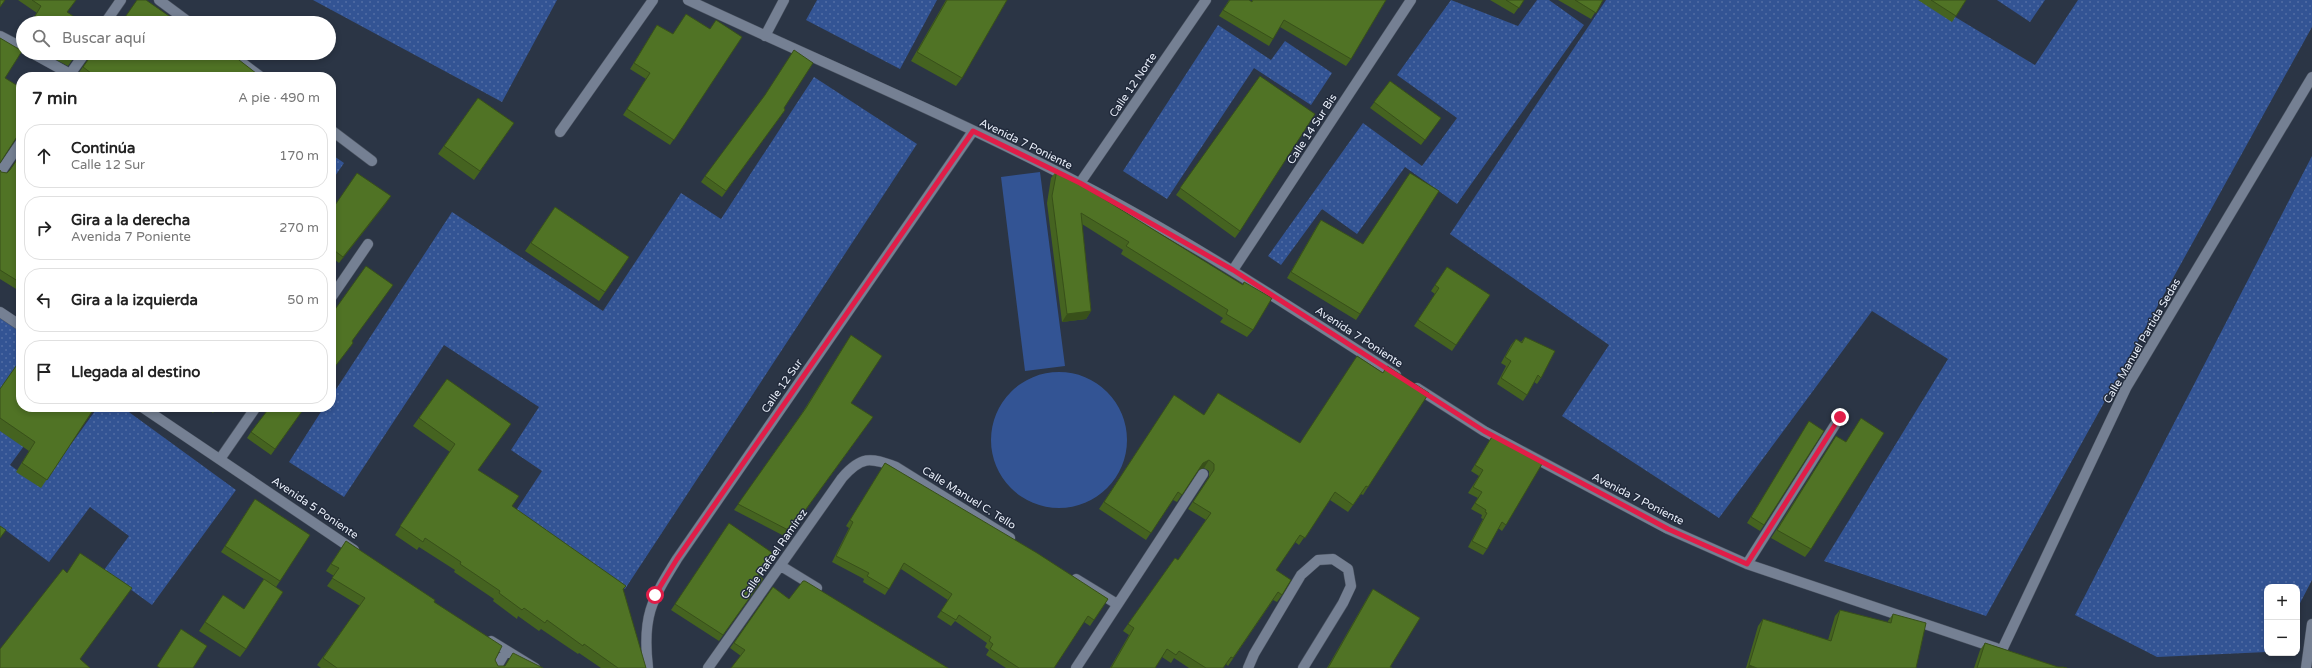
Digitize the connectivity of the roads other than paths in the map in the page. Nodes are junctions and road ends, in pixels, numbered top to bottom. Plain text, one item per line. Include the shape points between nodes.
1 (121, 0) edge
2 (159, 0) edge
3 (654, 0) edge
4 (688, 0) edge
5 (784, 0) edge
6 (1206, 0) edge
7 (1411, 0) edge
8 (110, 16) edge
9 (181, 16) edge
10 (0, 36) edge
11 (765, 36) junction
12 (16, 44) edge
13 (43, 60) edge
14 (79, 60) edge
15 (238, 60) edge
16 (63, 72) edge
17 (72, 72) edge
18 (254, 72) edge
19 (2312, 77) edge
20 (973, 131) junction
21 (560, 132) dead end
22 (336, 134) edge
23 (16, 149) edge
24 (372, 161) dead end
25 (0, 173) edge
26 (1080, 183) junction
27 (368, 244) dead end
28 (1233, 270) junction
29 (336, 291) edge
30 (0, 312) edge
31 (16, 323) edge
32 (150, 412) edge
33 (253, 412) edge
34 (1840, 417) dead end
35 (220, 459) junction
36 (865, 460) joint
37 (1203, 474) edge
38 (1017, 542) edge
39 (363, 555) edge
40 (1747, 564) junction
41 (781, 566) junction
42 (1070, 575) edge
43 (827, 594) edge
44 (1117, 604) junction
45 (2312, 624) edge
46 (480, 634) edge
47 (2002, 650) junction
48 (506, 652) junction
49 (2015, 655) edge
50 (496, 668) edge
51 (535, 668) edge
52 (648, 668) edge
53 (708, 668) edge
54 (1076, 668) edge
55 (1248, 668) edge
56 (1303, 668) edge
57 (2306, 668) edge

1 - 8 street
2 - 9 street
3 - 21 street
4 - 11 street, Avenida 7 Poniente
5 - 11 street
6 - 26 street, Calle 12 Norte
7 - 28 street, Calle 14 Sur Bis
10 - 12 street
11 - 20 street, Avenida 7 Poniente
13 - 16 street
14 - 17 street
15 - 18 street
19 - 47 street, Calle Manuel Partida Sedas via 2126,388
20 - 26 street, Avenida 7 Poniente
20 - 52 street, Calle 12 Sur via 677,559 655,595 647,622
22 - 24 street
23 - 25 street
26 - 28 street, Avenida 7 Poniente
27 - 29 street
28 - 40 street, Avenida 7 Poniente via 1484,431 1668,529
30 - 31 street
32 - 35 street, Avenida 5 Poniente
33 - 35 street
34 - 40 street
35 - 39 street, Avenida 5 Poniente
36 - 38 street, Calle Manuel C. Tello via 878,460 896,467
36 - 41 street, Calle Rafael Ramírez via 853,465 842,478
37 - 44 street
40 - 47 street, Avenida 7 Poniente
41 - 43 street
41 - 53 street, Calle Rafael Ramírez
42 - 44 street
44 - 54 street
45 - 57 street
46 - 48 street
47 - 49 street, Avenida 7 Poniente
48 - 50 street
48 - 51 street
55 - 56 street via 1300,575 1318,560 1333,559 1348,569 1350,586 1344,603

